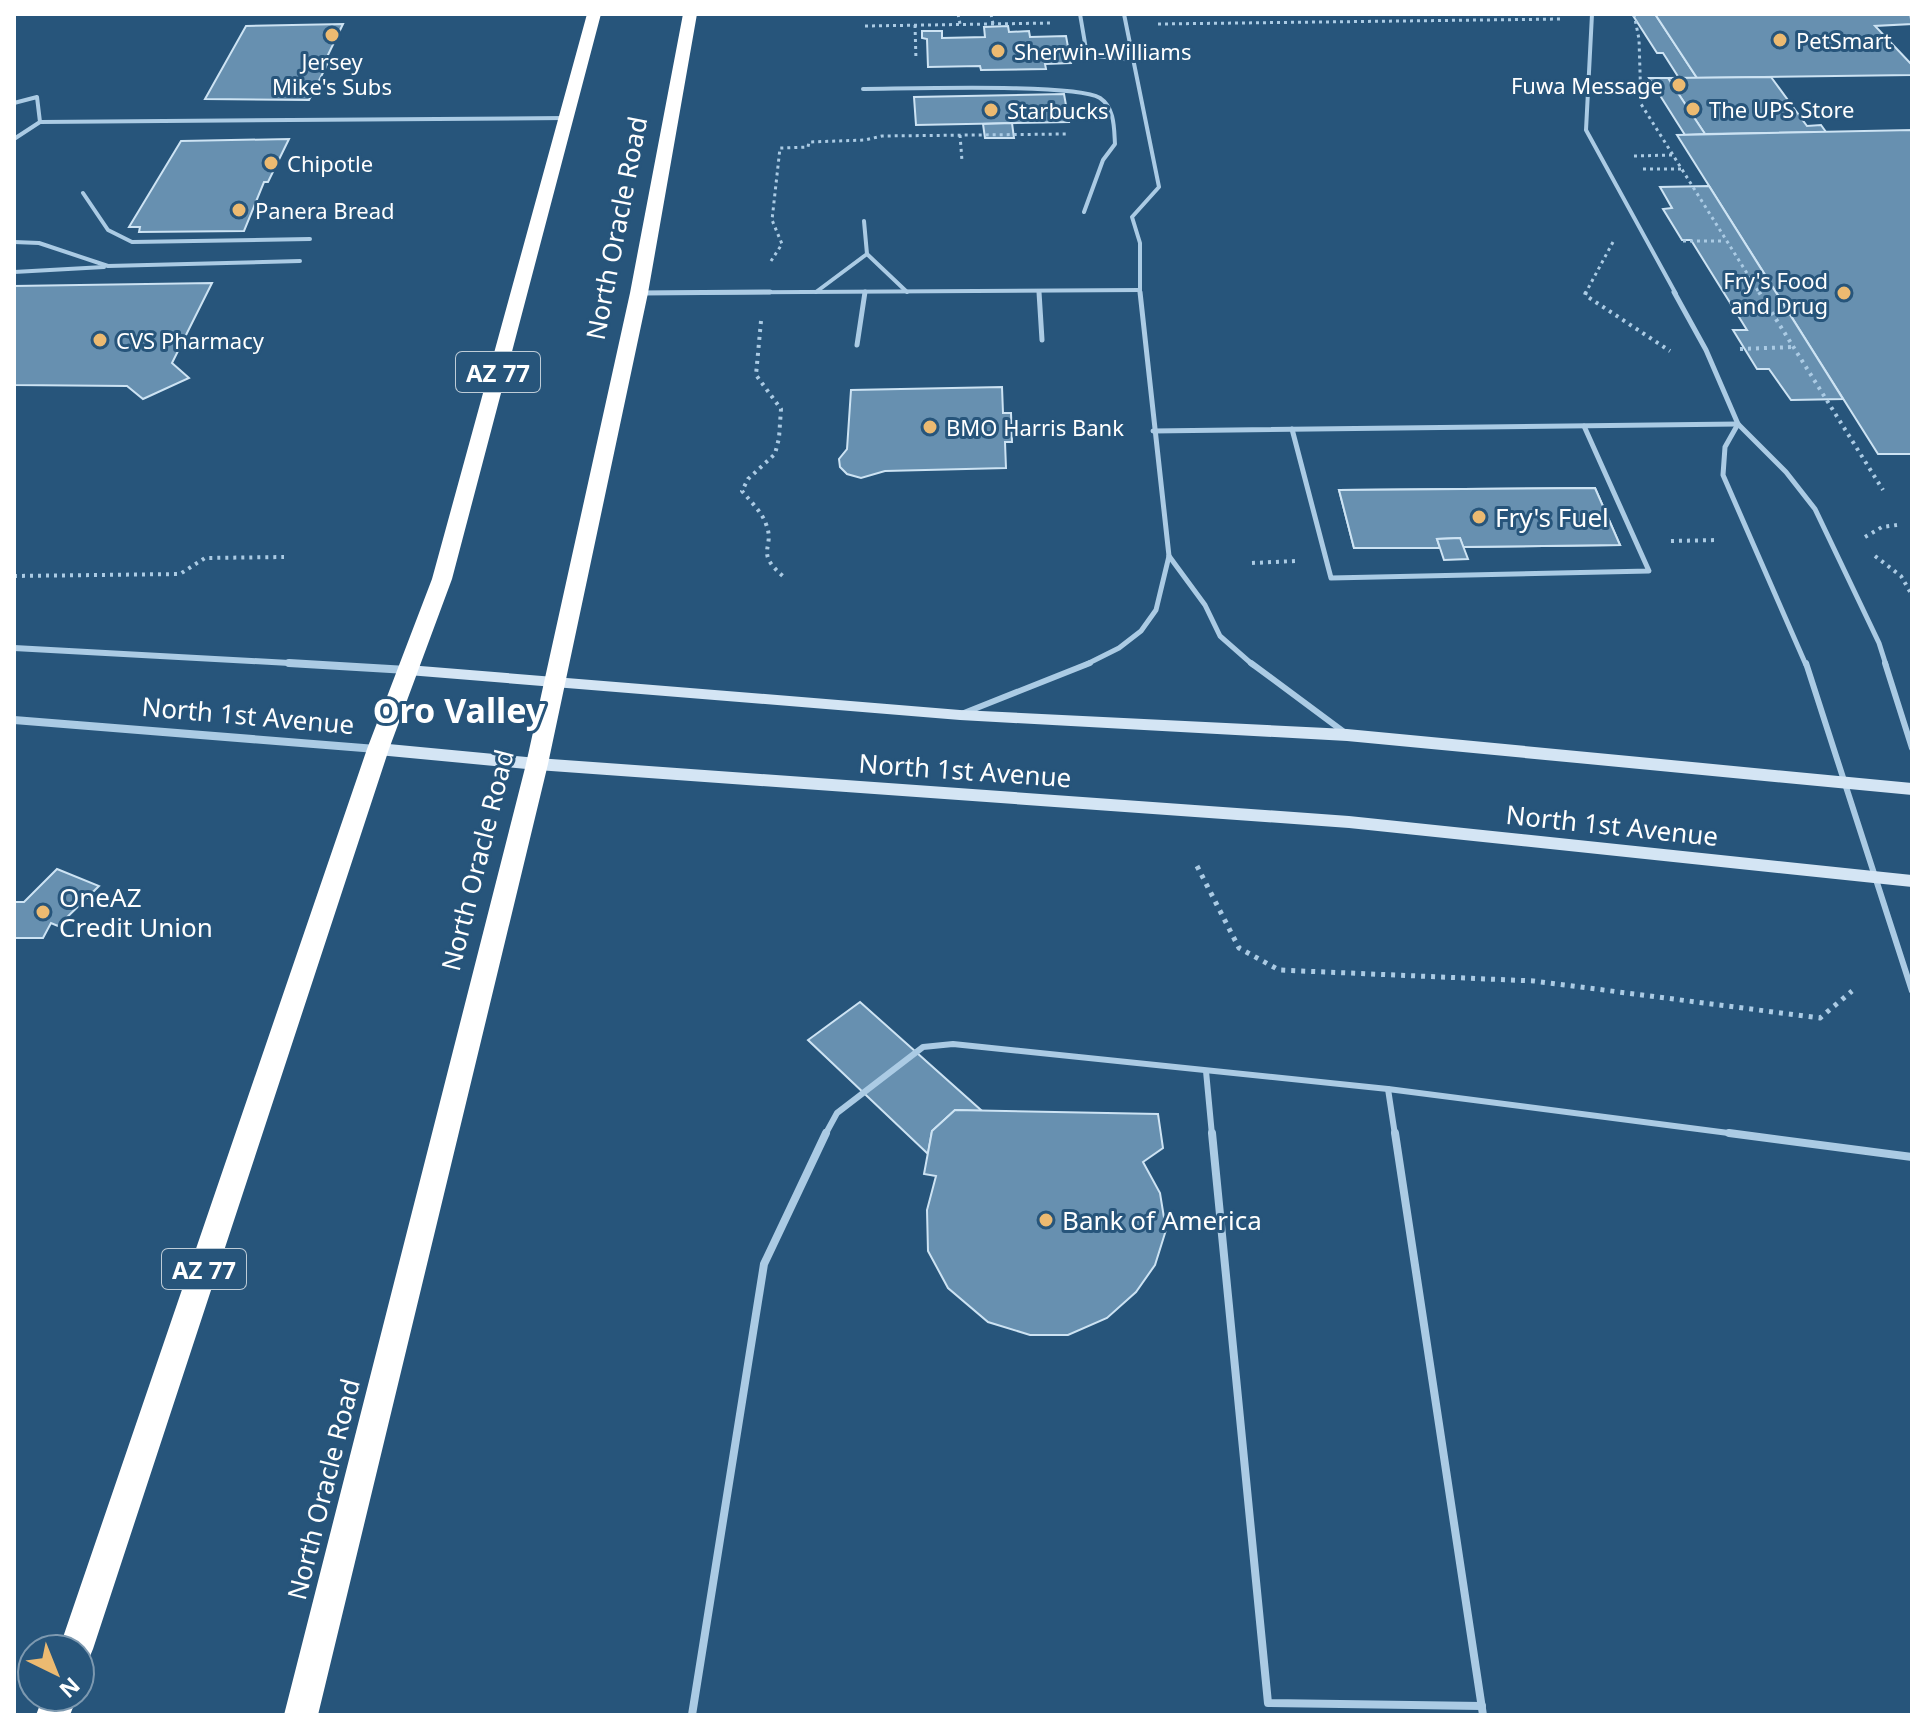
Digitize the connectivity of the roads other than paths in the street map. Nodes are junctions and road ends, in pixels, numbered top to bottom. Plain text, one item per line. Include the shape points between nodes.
1 (594, 14) edge
2 (690, 14) edge
3 (1080, 14) edge
4 (1124, 14) edge
5 (1592, 14) edge
6 (1133, 60) junction
7 (863, 89) dead end
8 (14, 103) edge
9 (566, 118) junction
10 (40, 122) junction
11 (14, 139) edge
12 (83, 193) dead end
13 (1084, 212) dead end
14 (864, 221) dead end
15 (310, 239) dead end
16 (14, 242) edge
17 (867, 254) junction
18 (300, 261) dead end
19 (108, 266) junction
20 (14, 272) edge
21 (1140, 290) junction
22 (1039, 291) junction
23 (816, 292) junction
24 (865, 292) junction
25 (907, 292) junction
26 (639, 293) junction
27 (1042, 340) dead end
28 (857, 345) dead end
29 (1738, 424) junction
30 (1584, 426) junction
31 (1292, 429) junction
32 (1153, 431) junction
33 (1169, 556) junction
34 (14, 648) edge
35 (408, 670) junction
36 (553, 680) junction
37 (960, 715) junction
38 (14, 720) edge
39 (1347, 735) junction
40 (1912, 748) edge
41 (378, 749) junction
42 (537, 764) junction
43 (1846, 782) junction
44 (1912, 789) edge
45 (1877, 878) junction
46 (1912, 881) edge
47 (1912, 991) edge
48 (1206, 1071) junction
49 (1388, 1089) junction
50 (1912, 1157) edge
51 (81, 1633) edge
52 (1482, 1711) edge
53 (301, 1715) edge
54 (692, 1715) edge

1 - 9 highway, AZ 77
2 - 26 highway, North Oracle Road
3 - 6 lane via 1087,55
4 - 6 lane
5 - 29 lane via 1586,130 1706,350
6 - 21 lane via 1159,187 1132,217 1140,243
7 - 13 lane via 1066,91 1100,98 1113,112 1115,144 1103,160
8 - 10 lane via 37,97
9 - 10 lane
9 - 35 highway, AZ 77 via 447,566
10 - 11 lane
12 - 15 lane via 117,239
14 - 17 lane
16 - 19 lane via 39,243
17 - 23 lane
17 - 25 lane
18 - 19 lane
19 - 20 lane
21 - 22 lane
21 - 32 lane
22 - 25 lane
22 - 27 lane
23 - 24 lane
23 - 26 lane
24 - 25 lane
24 - 28 lane
26 - 36 highway, North Oracle Road
29 - 30 lane
29 - 40 lane via 1815,509 1879,643
29 - 43 lane via 1725,447 1723,475 1806,664
30 - 31 lane
30 - 31 lane via 1649,571 1331,578
31 - 32 lane
32 - 33 lane
33 - 37 lane via 1156,610 1119,648
33 - 39 lane via 1205,605 1220,636
34 - 35 street, North 1st Avenue
35 - 36 main road, North 1st Avenue
35 - 41 highway, AZ 77
36 - 37 main road, North 1st Avenue
36 - 42 highway, North Oracle Road
37 - 39 main road, North 1st Avenue
38 - 41 street, North 1st Avenue
39 - 43 main road, North 1st Avenue
41 - 42 main road, North 1st Avenue
41 - 51 highway, AZ 77
42 - 45 main road, North 1st Avenue via 1349,822
42 - 53 highway, North Oracle Road
43 - 44 main road, North 1st Avenue
43 - 45 lane
45 - 46 main road, North 1st Avenue
45 - 47 lane
48 - 49 lane
48 - 52 lane via 1268,1703
48 - 54 lane via 953,1044 923,1047 837,1113 764,1264
49 - 50 lane
49 - 52 lane

